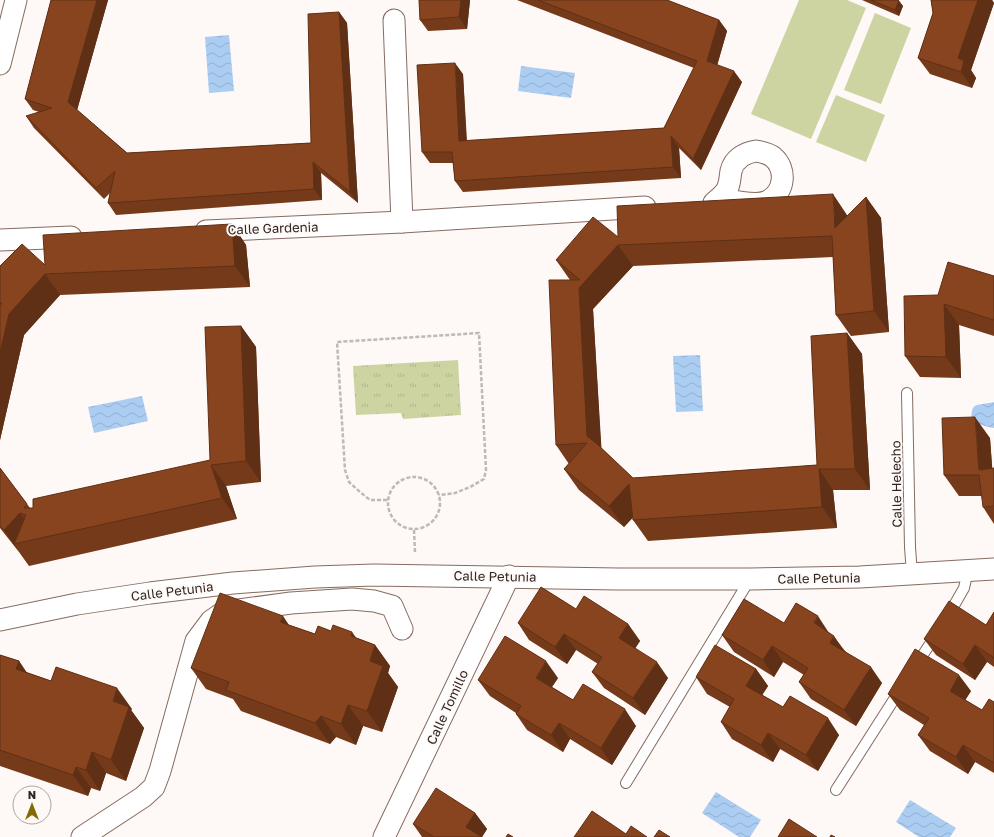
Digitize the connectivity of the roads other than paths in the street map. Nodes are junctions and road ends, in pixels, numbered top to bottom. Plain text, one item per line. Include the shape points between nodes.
1 (16, 0) edge
2 (394, 20) dead end
3 (0, 64) edge
4 (667, 206) edge
5 (402, 222) junction
6 (189, 232) edge
7 (87, 236) edge
8 (0, 240) edge
9 (907, 393) dead end
10 (994, 570) edge
11 (966, 571) junction
12 (912, 574) junction
13 (509, 576) junction
14 (750, 580) junction
15 (0, 620) edge
16 (402, 629) dead end
17 (626, 783) dead end
18 (836, 790) dead end
19 (82, 837) edge
20 (384, 837) edge

1 - 3 street
2 - 5 street
4 - 5 street, Calle Gardenia
5 - 6 street, Calle Gardenia
7 - 8 street
9 - 12 lane, Calle Helecho
10 - 11 street, Calle Petunia
11 - 12 street, Calle Petunia
11 - 18 lane via 964,588 954,607
12 - 14 street, Calle Petunia
13 - 14 street, Calle Petunia
13 - 15 street, Calle Petunia via 374,575 233,583 77,604
13 - 20 street, Calle Tomillo
14 - 17 lane
16 - 19 street via 392,606 374,601 352,599 291,603 224,612 211,621 196,641 154,786 143,797

